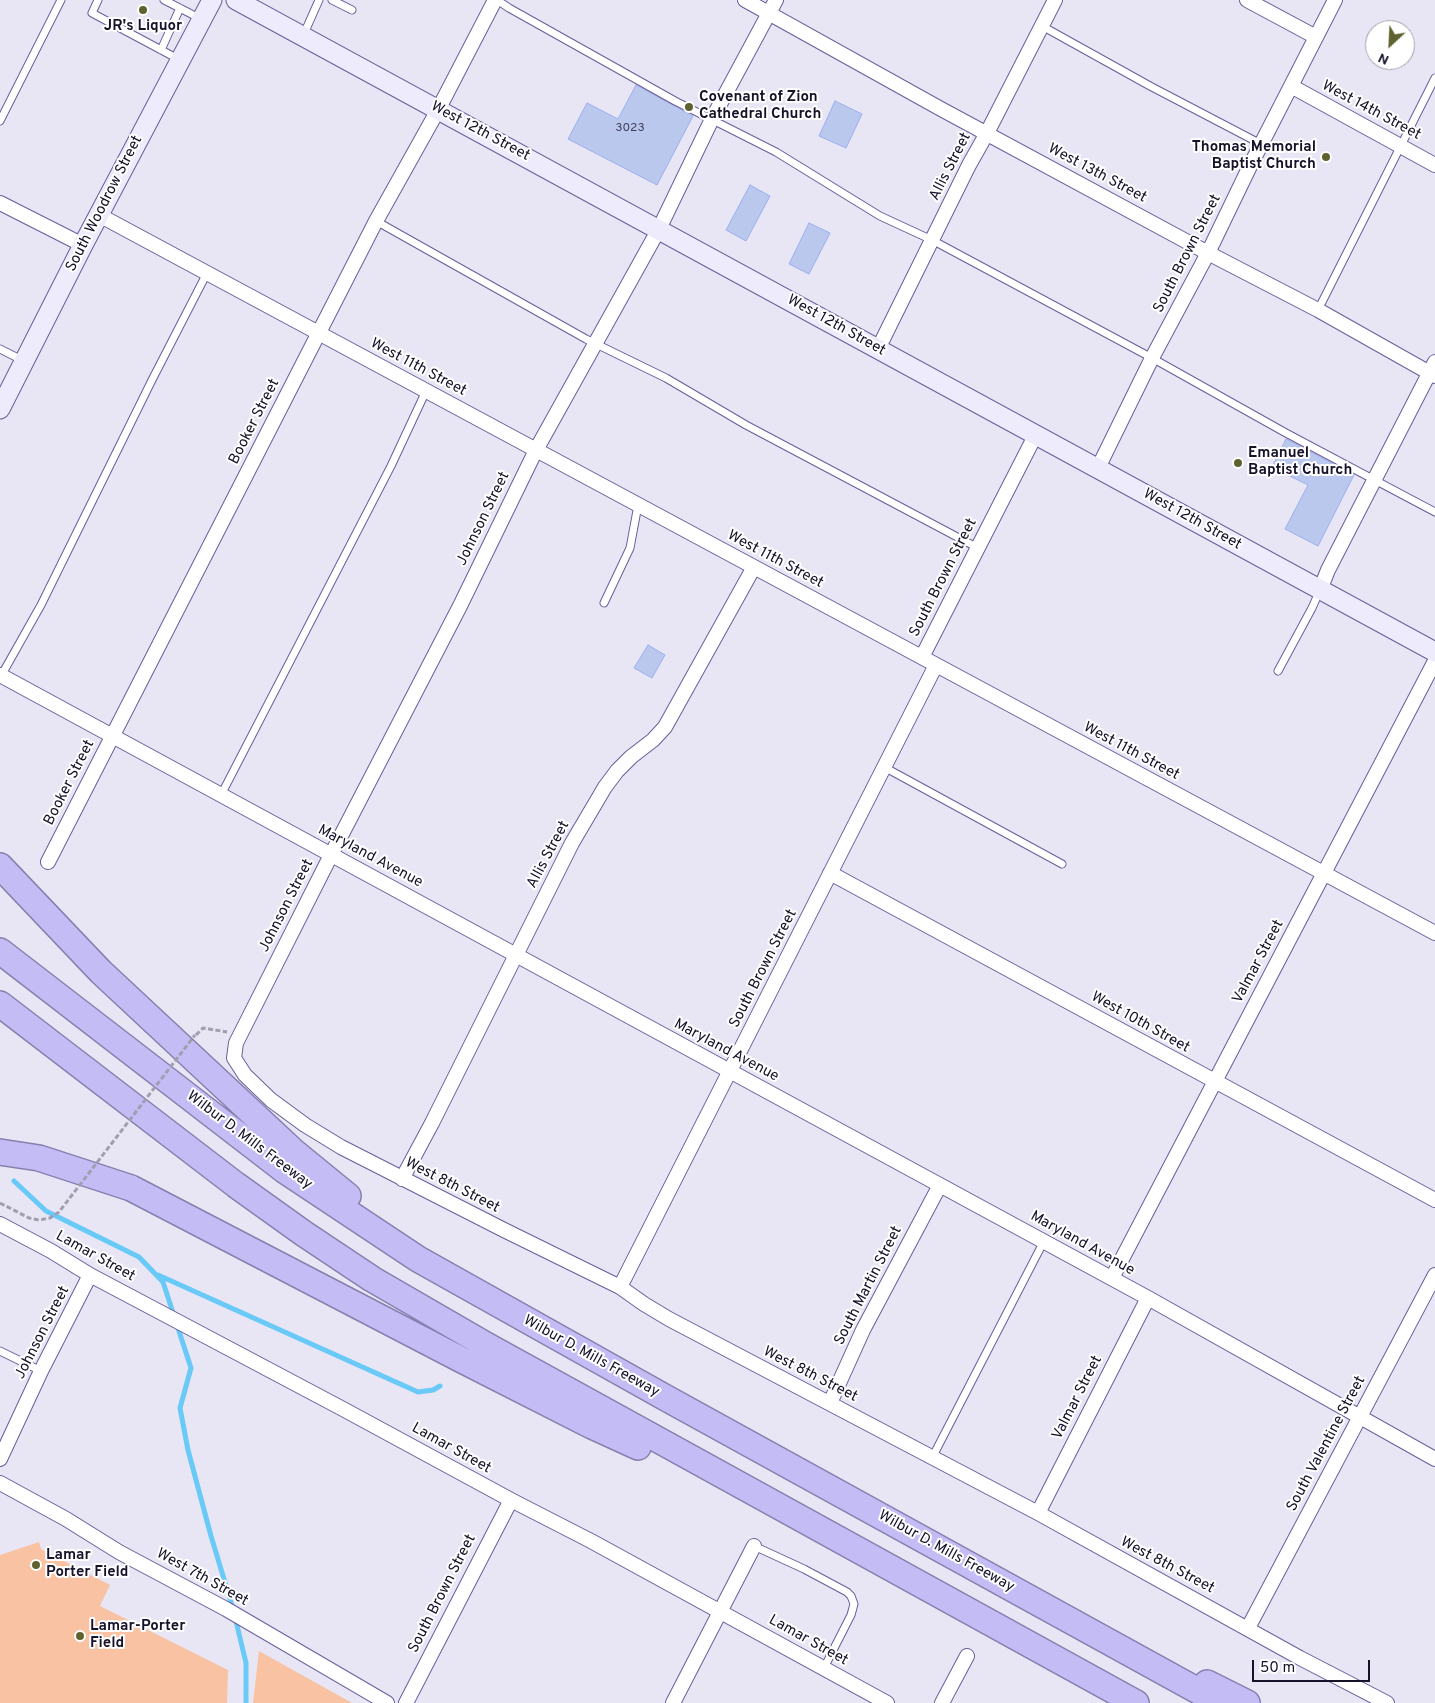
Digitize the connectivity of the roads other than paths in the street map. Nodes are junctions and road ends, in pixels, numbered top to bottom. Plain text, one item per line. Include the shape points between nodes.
1 (61, 0) edge
2 (98, 0) edge
3 (164, 0) edge
4 (212, 0) edge
5 (236, 0) edge
6 (319, 0) edge
7 (332, 0) edge
8 (496, 0) edge
9 (745, 0) edge
10 (776, 0) edge
11 (1054, 0) edge
12 (1247, 0) edge
13 (1335, 0) edge
14 (180, 8) junction
15 (352, 10) dead end
16 (769, 13) junction
17 (202, 19) junction
18 (1042, 26) junction
19 (302, 36) junction
20 (1316, 37) junction
21 (161, 50) junction
22 (180, 60) junction
23 (1435, 78) edge
24 (1290, 86) junction
25 (438, 110) junction
26 (712, 119) junction
27 (0, 121) edge
28 (987, 133) junction
29 (1261, 144) junction
30 (1401, 146) junction
31 (1435, 164) edge
32 (0, 203) edge
33 (99, 215) junction
34 (376, 221) junction
35 (659, 229) junction
36 (932, 240) junction
37 (84, 245) junction
38 (1208, 253) junction
39 (207, 273) junction
40 (1318, 310) junction
41 (319, 334) junction
42 (595, 342) junction
43 (0, 349) edge
44 (878, 349) junction
45 (1152, 358) junction
46 (24, 362) junction
47 (1433, 370) edge
48 (426, 391) junction
49 (0, 410) edge
50 (1036, 434) junction
51 (536, 450) junction
52 (1098, 468) junction
53 (1374, 479) junction
54 (638, 505) junction
55 (1435, 512) edge
56 (978, 548) junction
57 (754, 567) junction
58 (1320, 590) junction
59 (604, 603) dead end
60 (1435, 652) edge
61 (922, 657) junction
62 (1435, 660) edge
63 (936, 665) junction
64 (1278, 670) dead end
65 (1, 675) edge
66 (112, 736) junction
67 (884, 767) junction
68 (221, 795) junction
69 (331, 855) junction
70 (48, 862) dead end
71 (1062, 864) dead end
72 (0, 866) edge
73 (830, 873) junction
74 (1324, 873) junction
75 (1435, 933) edge
76 (0, 951) edge
77 (516, 955) junction
78 (0, 1004) edge
79 (234, 1058) joint
80 (730, 1071) junction
81 (1215, 1082) junction
82 (0, 1152) edge
83 (402, 1178) junction
84 (940, 1185) junction
85 (1435, 1200) edge
86 (0, 1224) edge
87 (1044, 1242) junction
88 (90, 1275) junction
89 (1435, 1275) edge
90 (1112, 1278) junction
91 (620, 1287) junction
92 (469, 1288) junction
93 (1148, 1298) junction
94 (0, 1351) edge
95 (41, 1371) junction
96 (830, 1403) junction
97 (1360, 1416) junction
98 (1435, 1458) edge
99 (0, 1459) edge
100 (932, 1459) junction
101 (0, 1483) edge
102 (511, 1500) junction
103 (1038, 1513) junction
104 (827, 1534) junction
105 (754, 1546) joint
106 (1029, 1598) junction
107 (721, 1611) junction
108 (1248, 1628) junction
109 (967, 1656) dead end
110 (824, 1668) junction
111 (387, 1703) edge
112 (406, 1703) edge
113 (672, 1703) edge
114 (887, 1703) edge
115 (942, 1703) edge
116 (1136, 1703) edge
117 (1220, 1703) edge
118 (1247, 1703) edge
119 (1387, 1703) edge

1 - 27 lane
2 - 21 lane via 92,12
3 - 14 lane
4 - 17 main road, South Woodrow Street
5 - 19 main road, West 12th Street
6 - 19 lane
7 - 15 lane
8 - 25 street, Booker Street
8 - 26 lane
9 - 16 street, West 13th Street
10 - 16 street, Johnson Street
11 - 18 street, Allis Street
12 - 20 street
13 - 20 street, South Brown Street
14 - 17 lane
14 - 21 lane
16 - 26 street, Johnson Street
16 - 28 street, West 13th Street
17 - 22 main road, South Woodrow Street
18 - 28 street, Allis Street
18 - 29 lane
19 - 25 main road, West 12th Street
20 - 24 street, South Brown Street
21 - 22 lane
22 - 33 main road, South Woodrow Street
23 - 30 lane
24 - 29 street, South Brown Street
24 - 30 street, West 14th Street
25 - 34 street, Booker Street
25 - 35 main road, West 12th Street
26 - 35 street, Johnson Street
26 - 36 lane via 790,159 880,216
28 - 36 street, Allis Street
28 - 38 street, West 13th Street
29 - 38 street, South Brown Street
30 - 31 street, West 14th Street
30 - 40 lane
32 - 37 street
33 - 37 main road, South Woodrow Street
33 - 39 street, West 11th Street
34 - 41 street, Booker Street
34 - 42 lane
35 - 42 street, Johnson Street
35 - 44 main road, West 12th Street
36 - 44 street, Allis Street
36 - 45 lane
37 - 46 main road, South Woodrow Street
38 - 40 street, West 13th Street
38 - 45 street, South Brown Street
39 - 41 street, West 11th Street
39 - 65 lane via 41,605
40 - 47 street, West 13th Street
41 - 48 street, West 11th Street
41 - 66 street, Booker Street
42 - 51 street, Johnson Street
42 - 56 lane
43 - 46 lane
44 - 50 main road, West 12th Street
45 - 52 street, South Brown Street
45 - 53 lane
46 - 49 main road, South Woodrow Street
47 - 53 street
48 - 51 street, West 11th Street
48 - 68 lane via 391,466
50 - 52 main road, West 12th Street
50 - 56 street, South Brown Street
51 - 54 street, West 11th Street
51 - 69 street, Johnson Street via 460,606
52 - 58 main road, West 12th Street
53 - 55 lane
53 - 58 street
54 - 57 street, West 11th Street
54 - 59 lane via 630,548
56 - 61 street, South Brown Street
57 - 61 street, West 11th Street
57 - 77 street, Allis Street via 665,727 617,770 605,786 572,843
58 - 60 main road, West 12th Street
58 - 64 lane
61 - 63 street, West 11th Street
62 - 74 street, Valmar Street
63 - 67 street, South Brown Street
63 - 74 street, West 11th Street
65 - 66 street, Maryland Avenue
66 - 68 street, Maryland Avenue
66 - 70 street, Booker Street
67 - 71 lane
67 - 73 street, South Brown Street
68 - 69 street, Maryland Avenue
69 - 77 street, Maryland Avenue
69 - 79 street, Johnson Street via 236,1043
72 - 92 highway via 101,972 293,1151 394,1233
73 - 80 street, South Brown Street
73 - 81 street, West 10th Street
74 - 75 street, West 11th Street
74 - 81 street, Valmar Street
76 - 92 highway, Wilbur D. Mills Freeway via 284,1170 388,1240
77 - 80 street, Maryland Avenue
77 - 83 street, Allis Street
78 - 104 highway via 236,1185 372,1279
79 - 83 street, West 8th Street via 245,1075 271,1100 305,1125
80 - 84 street, Maryland Avenue
80 - 91 street, South Brown Street
81 - 85 street, West 10th Street
81 - 90 street, Valmar Street
82 - 104 highway via 39,1158 131,1188 592,1426
83 - 91 street, West 8th Street
84 - 87 street, Maryland Avenue
84 - 96 street, South Martin Street via 863,1330
86 - 88 street, Lamar Street
87 - 90 street, Maryland Avenue
87 - 100 lane
88 - 95 street, Johnson Street
88 - 102 street, Lamar Street
89 - 97 street, South Valentine Street
90 - 93 street, Maryland Avenue
91 - 96 street, West 8th Street via 669,1319
92 - 106 highway, Wilbur D. Mills Freeway
93 - 97 street, Maryland Avenue
93 - 103 street, Valmar Street
94 - 95 lane
95 - 99 street, Johnson Street
96 - 100 street, West 8th Street
97 - 98 street, Maryland Avenue
97 - 108 street, South Valentine Street
100 - 103 street, West 8th Street
101 - 111 street, West 7th Street via 226,1608
102 - 107 street, Lamar Street
102 - 112 street, South Brown Street
103 - 108 street, West 8th Street
104 - 116 highway
105 - 107 street
105 - 110 lane via 851,1596 854,1604 851,1615
106 - 117 highway, Wilbur D. Mills Freeway
106 - 118 highway
107 - 110 street, Lamar Street
107 - 113 street
108 - 119 street, West 8th Street
109 - 115 street
110 - 114 street, Lamar Street

